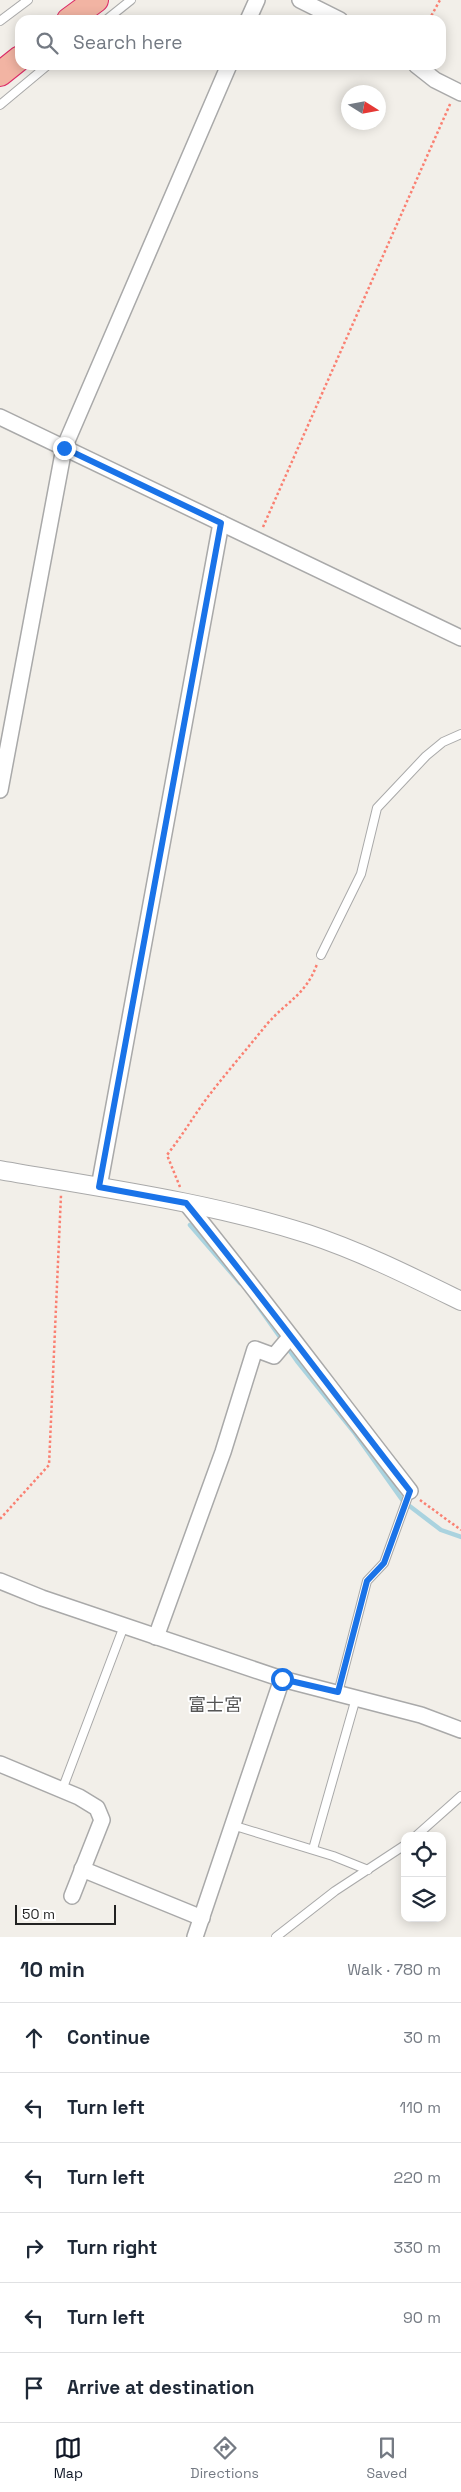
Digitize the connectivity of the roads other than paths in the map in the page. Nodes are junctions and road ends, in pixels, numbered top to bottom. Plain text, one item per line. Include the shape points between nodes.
1 (28, 0) edge
2 (96, 0) edge
3 (131, 0) edge
4 (256, 0) edge
5 (300, 0) edge
6 (76, 15) edge
7 (112, 15) edge
8 (250, 15) edge
9 (330, 15) edge
10 (0, 21) edge
11 (15, 62) edge
12 (42, 70) edge
13 (226, 70) edge
14 (422, 70) edge
15 (0, 74) edge
16 (459, 92) edge
17 (0, 105) edge
18 (0, 417) edge
19 (64, 448) junction
20 (221, 523) junction
21 (461, 638) edge
22 (461, 734) edge
23 (0, 790) edge
24 (321, 955) road end
25 (0, 1170) edge
26 (99, 1187) junction
27 (186, 1203) junction
28 (461, 1301) edge
29 (290, 1337) junction
30 (410, 1491) joint
31 (0, 1581) edge
32 (124, 1626) junction
33 (156, 1637) junction
34 (282, 1679) junction
35 (338, 1692) junction
36 (356, 1698) junction
37 (461, 1730) edge
38 (0, 1764) edge
39 (62, 1790) junction
40 (461, 1796) edge
41 (232, 1825) junction
42 (420, 1832) edge
43 (401, 1848) edge
44 (313, 1849) junction
45 (82, 1869) junction
46 (368, 1870) junction
47 (72, 1896) dead end
48 (202, 1918) junction
49 (195, 1937) edge
50 (276, 1937) edge

1 - 10 lane
2 - 6 highway
3 - 7 lane
4 - 8 street
5 - 9 street
11 - 15 highway
12 - 17 lane
13 - 19 street
14 - 16 street
18 - 19 street
19 - 20 street
19 - 23 street
20 - 21 street
20 - 26 street
22 - 24 lane via 443,742 426,756 377,808 361,874
25 - 26 street
26 - 27 street
27 - 28 street via 309,1235 385,1265
27 - 29 street via 254,1286
29 - 30 street
29 - 33 street via 274,1356 255,1349 229,1436
30 - 35 lane via 384,1563 367,1581
31 - 32 street
32 - 33 street
32 - 39 lane
33 - 34 street
34 - 35 street
34 - 41 street
35 - 36 street
36 - 37 street via 421,1715
36 - 44 lane
38 - 39 street
39 - 45 street via 97,1808 102,1820
40 - 42 lane
41 - 44 lane
41 - 48 street
43 - 46 lane
44 - 46 lane
45 - 47 street
45 - 48 street
46 - 50 lane
48 - 49 street

